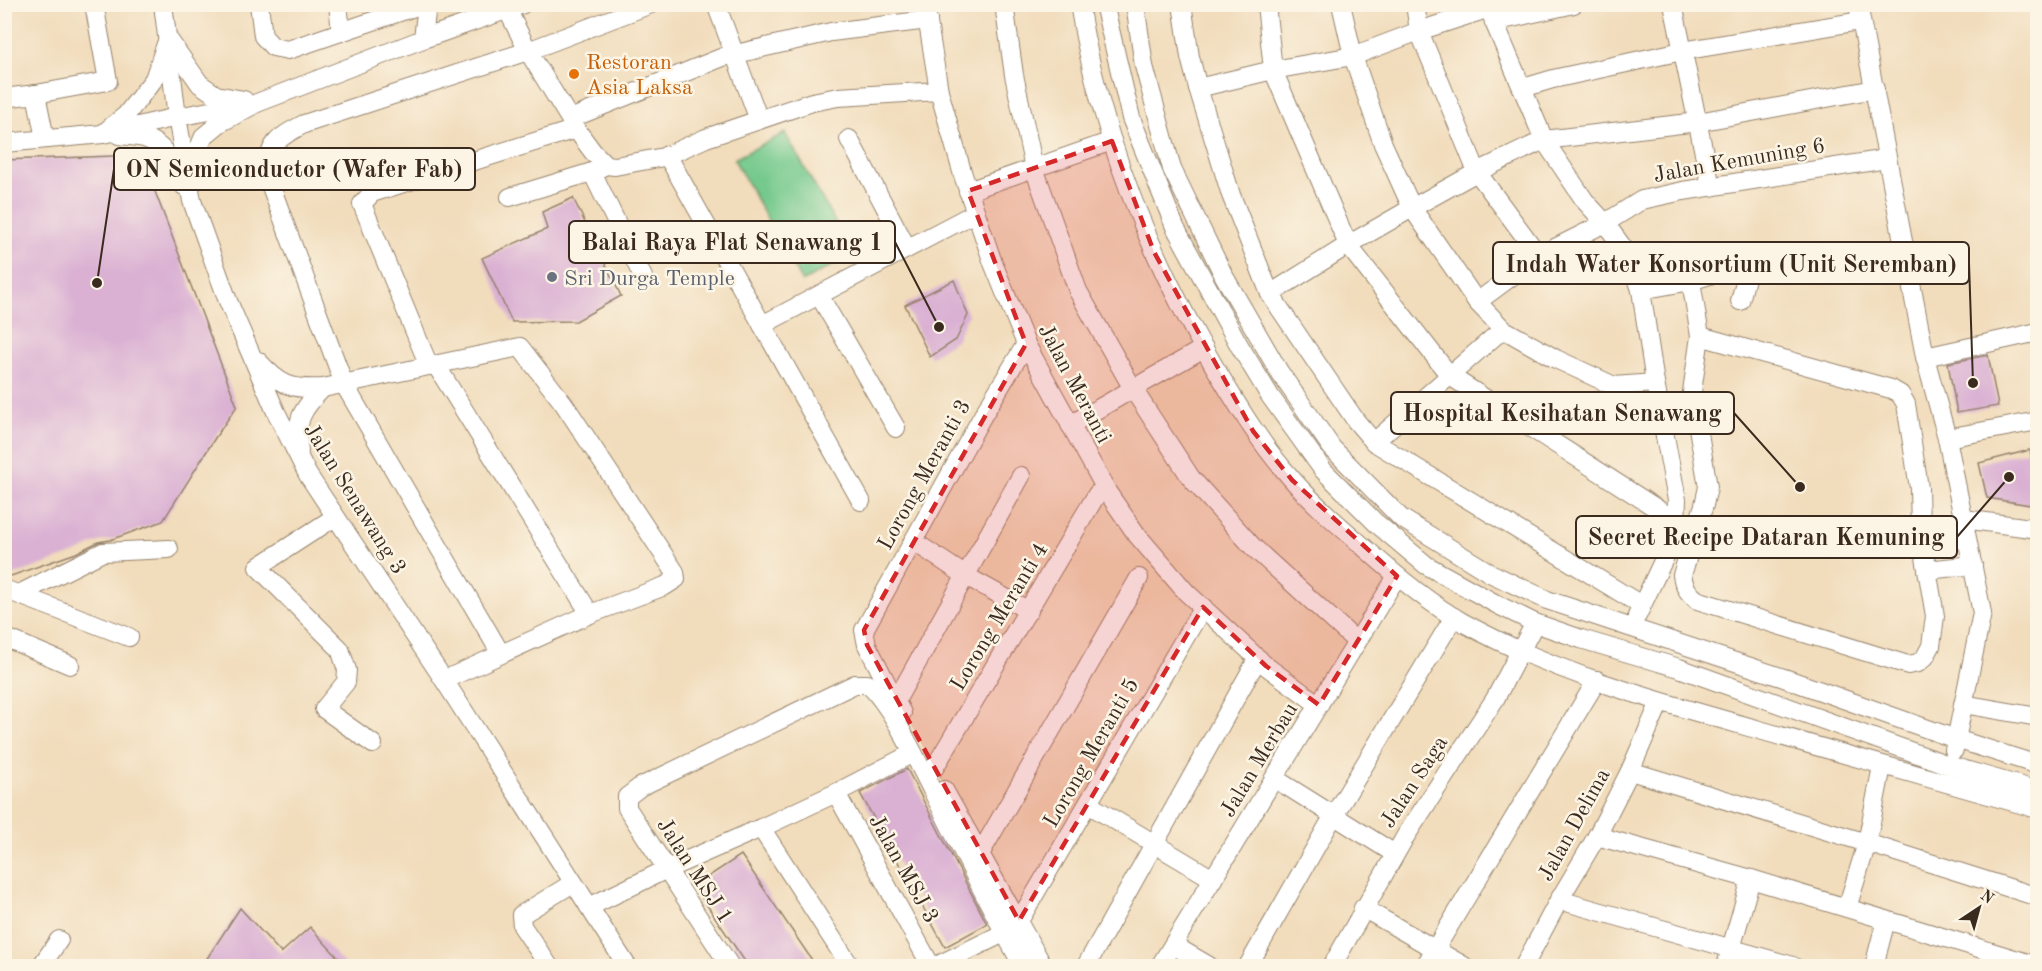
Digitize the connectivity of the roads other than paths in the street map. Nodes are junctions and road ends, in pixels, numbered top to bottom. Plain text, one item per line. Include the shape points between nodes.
1 (94, 4) edge
2 (163, 4) edge
3 (260, 4) edge
4 (338, 4) edge
5 (425, 4) edge
6 (651, 4) edge
7 (716, 4) edge
8 (1004, 4) edge
9 (1079, 4) edge
10 (1104, 4) edge
11 (1135, 4) edge
12 (1182, 4) edge
13 (1266, 4) edge
14 (1341, 4) edge
15 (1415, 4) edge
16 (1574, 4) edge
17 (1673, 4) edge
18 (515, 7) edge
19 (927, 12) edge
20 (1491, 12) edge
21 (1859, 13) edge
22 (1419, 31) junction
23 (340, 32) junction
24 (168, 38) junction
25 (423, 39) junction
26 (528, 51) junction
27 (1682, 51) junction
28 (736, 55) junction
29 (1353, 56) junction
30 (1273, 70) junction
31 (1198, 88) junction
32 (1523, 88) junction
33 (1875, 90) junction
34 (939, 91) junction
35 (36, 94) junction
36 (4, 98) edge
37 (257, 103) junction
38 (177, 117) junction
39 (759, 120) junction
40 (1698, 122) junction
41 (573, 124) junction
42 (102, 134) junction
43 (45, 139) junction
44 (849, 139) dead end
45 (1544, 140) junction
46 (1112, 141) junction
47 (4, 143) edge
48 (667, 155) junction
49 (1887, 159) junction
50 (1034, 168) junction
51 (599, 169) junction
52 (1477, 172) junction
53 (1711, 187) junction
54 (968, 191) junction
55 (510, 197) dead end
56 (192, 201) junction
57 (1412, 208) junction
58 (975, 213) junction
59 (1605, 222) junction
60 (1348, 245) junction
61 (907, 248) junction
62 (1539, 256) junction
63 (643, 277) dead end
64 (1691, 281) junction
65 (1641, 290) junction
66 (1270, 294) junction
67 (819, 295) junction
68 (1740, 301) dead end
69 (1477, 302) junction
70 (762, 325) junction
71 (1503, 330) junction
72 (2037, 332) edge
73 (1700, 336) junction
74 (1026, 344) junction
75 (1204, 348) junction
76 (249, 350) junction
77 (1925, 357) junction
78 (433, 365) junction
79 (1450, 376) junction
80 (1654, 383) junction
81 (344, 384) junction
82 (323, 388) junction
83 (1133, 389) junction
84 (2037, 421) edge
85 (1070, 425) junction
86 (896, 428) dead end
87 (1947, 438) junction
88 (1374, 442) junction
89 (300, 460) junction
90 (1021, 476) dead end
91 (1106, 489) junction
92 (861, 501) dead end
93 (335, 517) junction
94 (1964, 519) junction
95 (1676, 521) junction
96 (2037, 529) edge
97 (1966, 538) junction
98 (913, 541) junction
99 (1923, 545) junction
100 (169, 549) dead end
101 (1973, 565) junction
102 (1927, 570) junction
103 (966, 576) junction
104 (1397, 576) junction
105 (1139, 578) dead end
106 (12, 592) edge
107 (1641, 605) junction
108 (1203, 607) junction
109 (1029, 611) junction
110 (590, 614) junction
111 (1454, 617) junction
112 (1535, 623) junction
113 (1633, 628) junction
114 (4, 637) edge
115 (129, 637) dead end
116 (1358, 642) junction
117 (1522, 651) junction
118 (501, 654) junction
119 (1258, 658) junction
120 (70, 665) dead end
121 (444, 680) junction
122 (1597, 680) junction
123 (896, 701) junction
124 (1660, 702) junction
125 (1963, 704) junction
126 (1319, 705) junction
127 (2037, 717) edge
128 (1956, 739) junction
129 (373, 744) dead end
130 (913, 753) junction
131 (2037, 765) edge
132 (1882, 766) junction
133 (1951, 766) junction
134 (933, 770) junction
135 (1630, 771) junction
136 (1274, 778) junction
137 (2037, 791) edge
138 (836, 793) junction
139 (1088, 804) junction
140 (2037, 809) edge
141 (1334, 815) junction
142 (761, 828) junction
143 (1597, 836) junction
144 (1155, 843) junction
145 (1867, 843) junction
146 (980, 854) junction
147 (1395, 854) junction
148 (667, 869) junction
149 (1213, 879) junction
150 (1751, 879) junction
151 (573, 883) junction
152 (2037, 897) edge
153 (1559, 900) junction
154 (589, 907) junction
155 (1363, 908) junction
156 (1847, 908) junction
157 (1886, 920) junction
158 (1019, 921) junction
159 (1004, 933) junction
160 (59, 940) dead end
161 (1173, 945) junction
162 (1434, 950) junction
163 (1728, 958) edge
164 (41, 966) edge
165 (549, 966) edge
166 (627, 966) edge
167 (730, 966) edge
168 (850, 966) edge
169 (931, 966) edge
170 (936, 966) edge
171 (1023, 966) edge
172 (1043, 966) edge
173 (1086, 966) edge
174 (1160, 966) edge
175 (1209, 966) edge
176 (1248, 966) edge
177 (1332, 966) edge
178 (1425, 966) edge
179 (1464, 966) edge
180 (1524, 966) edge
181 (1793, 966) edge
182 (1874, 966) edge
183 (2037, 966) edge

1 - 35 street via 108,81
2 - 24 street, Jalan Senawang 3
3 - 23 street via 264,36 273,47 288,50
4 - 23 street
5 - 23 street
5 - 25 street
6 - 26 street
7 - 28 street
8 - 50 street
9 - 46 street
10 - 112 street via 1131,118 1166,206 1270,396 1323,470 1376,523 1426,565
11 - 113 street via 1144,66 1172,169 1224,276 1280,373 1332,448 1401,518 1490,573 1547,600
12 - 31 street
13 - 30 street
14 - 29 street
15 - 22 street
16 - 20 street
17 - 27 street
18 - 25 street
18 - 26 street
19 - 28 street
19 - 34 street, Jalan Meranti
20 - 22 street
20 - 32 street
21 - 27 street
21 - 33 street
22 - 29 street
22 - 52 street
24 - 37 street via 200,84 216,95
24 - 38 street, Jalan Senawang 3
24 - 42 street via 154,80 126,115
25 - 37 street
26 - 41 street
26 - 81 street via 304,124 280,137 269,151 266,173
27 - 32 street
27 - 40 street
28 - 39 street
28 - 41 street via 723,57
29 - 30 street
29 - 57 street via 1383,144
30 - 31 street
30 - 60 street
31 - 66 street via 1231,195
32 - 45 street
33 - 40 street
33 - 49 street
34 - 39 street via 838,97
34 - 54 street, Jalan Meranti
35 - 36 street
35 - 43 street
37 - 38 street
37 - 56 street via 204,136 198,150
38 - 42 street
38 - 56 street, Jalan Senawang 3
39 - 48 street
40 - 45 street
40 - 53 street
41 - 51 street via 593,152
41 - 78 street via 372,193 362,204
42 - 43 street
42 - 56 street via 144,138 159,145
43 - 47 street
44 - 61 street
45 - 52 street
45 - 59 street via 1585,201
46 - 50 street
46 - 75 street via 1154,252
48 - 51 street
48 - 70 street
49 - 53 street, Jalan Kemuning 6
49 - 77 street
50 - 54 street
50 - 83 street via 1078,291
51 - 55 street
51 - 63 street
52 - 57 street
52 - 62 street
53 - 59 street, Jalan Kemuning 6 via 1642,200
54 - 58 street, Jalan Meranti
56 - 76 street, Jalan Senawang 3
57 - 60 street
57 - 69 street
58 - 61 street
58 - 74 street, Jalan Meranti
59 - 62 street, Jalan Kemuning 6
59 - 65 street via 1630,257
60 - 66 street
60 - 79 street
61 - 67 street
62 - 69 street, Jalan Kemuning 6
64 - 65 street
64 - 68 street via 1725,270 1742,272 1746,278
64 - 73 street
65 - 80 street
66 - 88 street
67 - 70 street
67 - 86 street
69 - 71 street
70 - 92 street
71 - 79 street
71 - 80 street via 1614,386
72 - 77 street
73 - 99 street via 1900,394 1919,488
73 - 102 street via 1692,392 1708,487 1682,575 1689,594 1697,600 1908,665 1918,663 1931,646 1935,616
74 - 85 street, Jalan Meranti
74 - 98 street, Lorong Meranti 3
75 - 83 street
75 - 104 street via 1253,431 1292,480
76 - 82 street via 286,386 302,390
76 - 89 street, Jalan Senawang 3
77 - 87 street
78 - 81 street
78 - 110 street
78 - 110 street via 520,347 564,404 675,572 676,579 665,586
79 - 88 street
79 - 95 street
80 - 95 street via 1677,500
81 - 82 street
81 - 118 street
82 - 89 street via 306,406 300,421
83 - 85 street
83 - 116 street via 1191,478 1252,547
84 - 87 street
85 - 91 street, Jalan Meranti
87 - 94 street
88 - 107 street
89 - 93 street, Jalan Senawang 3
90 - 103 street
91 - 108 street, Jalan Meranti via 1137,535
91 - 109 street, Lorong Meranti 4 via 1097,494
93 - 121 street, Jalan Senawang 3
93 - 129 street via 258,567 339,649 347,670 346,682 324,709
94 - 96 street
94 - 97 street
95 - 107 street via 1670,546
97 - 99 street
97 - 101 street
98 - 103 street
98 - 123 street, Lorong Meranti 3 via 864,630 867,645
99 - 102 street
100 - 106 street via 103,552
101 - 102 street
101 - 125 street via 1982,613
103 - 109 street
103 - 123 street
104 - 111 street
104 - 116 street, Jalan Merbau
105 - 146 street
106 - 115 street
107 - 113 street
108 - 119 street, Jalan Meranti
108 - 139 street, Lorong Meranti 5
109 - 134 street, Lorong Meranti 4
110 - 118 street
111 - 117 street
111 - 141 street
112 - 117 street, Jalan Saga
112 - 133 street via 1679,668
113 - 128 street
114 - 120 street
116 - 126 street, Jalan Merbau
117 - 122 street
117 - 147 street, Jalan Saga
118 - 121 street
119 - 126 street, Jalan Meranti
119 - 144 street
121 - 151 street, Jalan Senawang 3
122 - 124 street
122 - 162 street
123 - 134 street
124 - 132 street
124 - 135 street, Jalan Delima
125 - 127 street
125 - 128 street
126 - 136 street, Jalan Merbau
128 - 131 street
128 - 133 street
130 - 138 street
130 - 148 street, Jalan MSJ 1 via 878,693 868,684 855,684 640,787 627,797 627,808
130 - 159 street
132 - 140 street
132 - 145 street
133 - 137 street
134 - 146 street
135 - 143 street, Jalan Delima
135 - 145 street
136 - 141 street
136 - 149 street, Jalan Merbau
138 - 142 street
138 - 169 street, Jalan MSJ 3
139 - 144 street
139 - 158 street, Lorong Meranti 5
141 - 147 street
141 - 176 street
142 - 148 street
142 - 168 street
143 - 150 street
143 - 153 street, Jalan Delima
144 - 149 street
144 - 173 street
145 - 152 street
145 - 156 street
146 - 158 street
147 - 155 street, Jalan Saga
148 - 154 street
148 - 167 street, Jalan MSJ 1
149 - 161 street, Jalan Merbau
150 - 156 street
150 - 163 street
151 - 154 street, Jalan Senawang 3
151 - 165 street via 521,915 522,926
153 - 163 street
153 - 180 street, Jalan Delima
154 - 166 street, Jalan Senawang 3
155 - 162 street
155 - 177 street, Jalan Saga
156 - 157 street
157 - 182 street
157 - 183 street
158 - 159 street
158 - 172 street
159 - 170 street
159 - 171 street
160 - 164 street
161 - 174 street, Jalan Merbau
161 - 175 street
162 - 178 street
162 - 179 street
163 - 181 street

